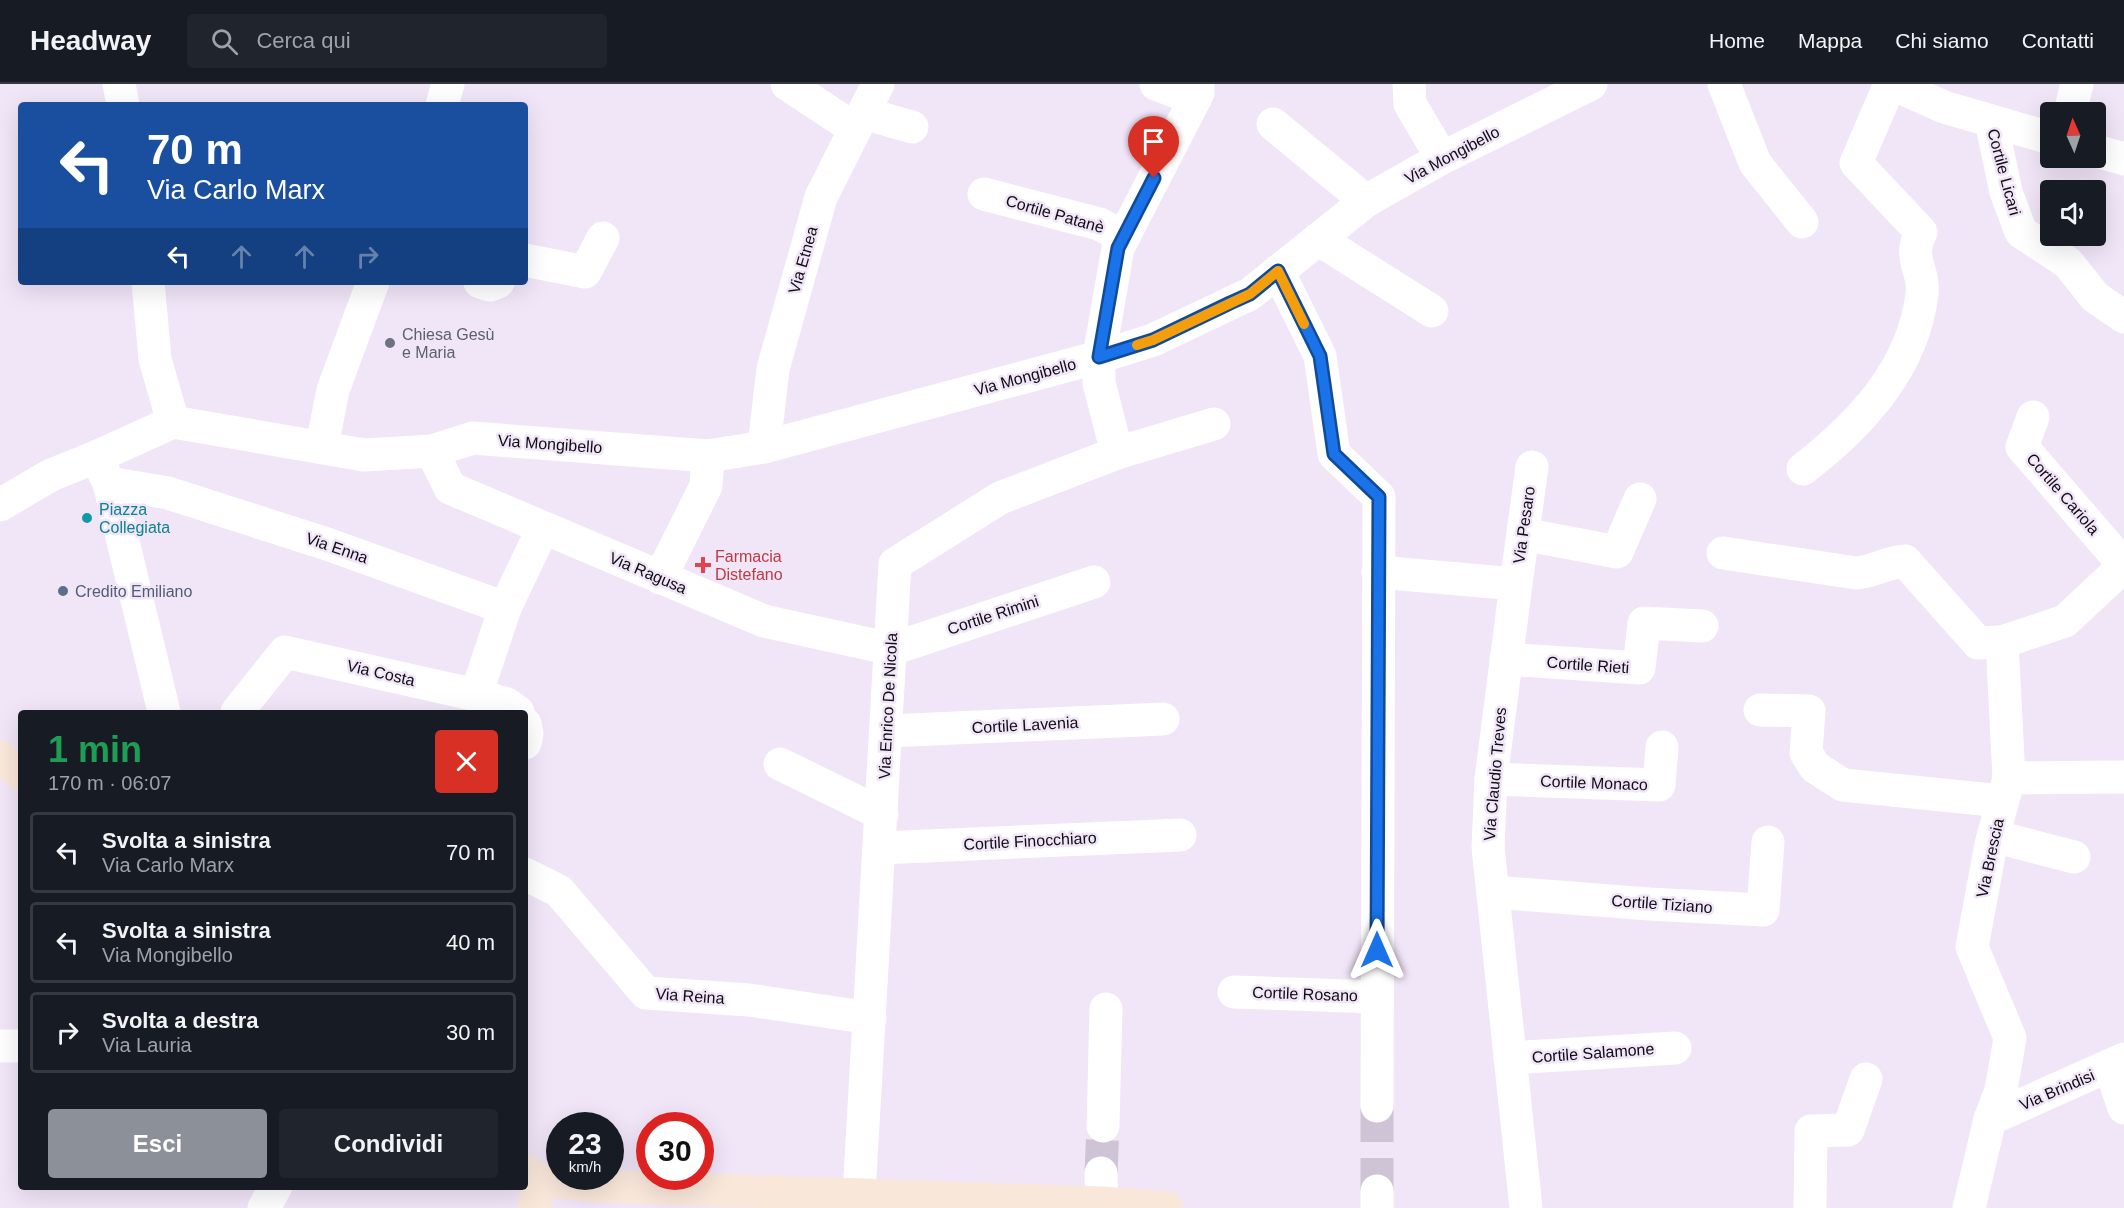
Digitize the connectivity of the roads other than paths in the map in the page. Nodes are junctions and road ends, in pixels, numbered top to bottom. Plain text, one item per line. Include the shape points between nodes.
1 (119, 84) edge
2 (448, 84) edge
3 (787, 84) edge
4 (878, 84) edge
5 (1156, 84) edge
6 (1408, 84) edge
7 (1591, 84) edge
8 (1724, 84) edge
9 (2077, 84) edge
10 (1900, 86) edge
11 (1202, 90) edge
12 (122, 102) edge
13 (443, 102) edge
14 (2072, 102) edge
15 (859, 121) junction
16 (1991, 121) junction
17 (1273, 124) dead end
18 (912, 127) dead end
19 (2040, 135) edge
20 (2106, 153) edge
21 (1442, 158) junction
22 (2124, 159) edge
23 (984, 194) dead end
24 (1366, 201) junction
25 (1802, 222) dead end
26 (1124, 237) junction
27 (603, 238) dead end
28 (1318, 239) junction
29 (528, 261) edge
30 (1278, 271) junction
31 (148, 285) edge
32 (372, 285) edge
33 (1432, 311) dead end
34 (2124, 317) edge
35 (1099, 357) junction
36 (2033, 417) dead end
37 (173, 422) junction
38 (1214, 424) dead end
39 (322, 446) junction
40 (764, 447) junction
41 (432, 451) junction
42 (1117, 453) junction
43 (708, 456) junction
44 (1532, 466) dead end
45 (1803, 469) dead end
46 (103, 470) junction
47 (1640, 499) dead end
48 (2, 500) edge
49 (543, 528) junction
50 (1523, 534) junction
51 (1723, 553) dead end
52 (2124, 566) edge
53 (1378, 572) junction
54 (660, 578) junction
55 (1094, 582) dead end
56 (1516, 584) junction
57 (505, 608) junction
58 (1702, 626) dead end
59 (2002, 642) junction
60 (892, 649) junction
61 (1506, 659) junction
62 (476, 695) junction
63 (163, 710) edge
64 (239, 710) edge
65 (515, 710) edge
66 (1760, 710) dead end
67 (1163, 719) dead end
68 (887, 731) junction
69 (1662, 747) dead end
70 (0, 757) edge
71 (780, 764) dead end
72 (18, 773) edge
73 (2124, 777) edge
74 (1491, 779) junction
75 (2006, 789) junction
76 (882, 814) junction
77 (1180, 835) dead end
78 (1993, 836) junction
79 (1768, 842) dead end
80 (880, 848) junction
81 (2074, 857) dead end
82 (528, 875) edge
83 (1493, 892) junction
84 (1234, 992) dead end
85 (1377, 997) junction
86 (1106, 1009) dead end
87 (870, 1018) junction
88 (0, 1046) edge
89 (18, 1046) edge
90 (1675, 1048) dead end
91 (1510, 1059) junction
92 (2117, 1063) edge
93 (1866, 1079) dead end
94 (1377, 1106) tunnel mouth
95 (2124, 1108) edge
96 (1990, 1119) junction
97 (1103, 1126) tunnel mouth
98 (533, 1186) edge
99 (274, 1190) edge
100 (859, 1195) junction
101 (1111, 1197) edge
102 (264, 1208) edge
103 (1167, 1208) edge
104 (1526, 1208) edge
105 (1810, 1208) edge
106 (1969, 1208) edge

1 - 12 street
2 - 13 street
3 - 15 street
4 - 15 street, Via Etnea
5 - 11 street
6 - 21 street via 1410,104
7 - 21 street, Via Mongibello
8 - 25 street via 1755,163
9 - 14 street
10 - 16 street via 1944,107
10 - 45 street via 1856,163 1921,232 1914,247 1923,291 1912,341 1873,404 1839,441
11 - 26 street
15 - 18 street
15 - 40 street, Via Etnea via 821,197 773,369
16 - 19 street
16 - 34 street, Cortile Licari via 2006,192 2021,232 2068,263 2095,297
17 - 24 street
20 - 22 street
21 - 24 street, Via Mongibello
23 - 26 street, Cortile Patanè via 1099,224
24 - 28 street, Via Mongibello
26 - 35 street via 1118,248
27 - 29 street via 585,272
28 - 30 street, Via Mongibello
28 - 33 street
30 - 35 street, Via Mongibello via 1250,294 1153,340
30 - 53 street via 1320,356 1334,454 1379,497
31 - 37 street via 155,359
32 - 39 street via 333,390
35 - 40 street, Via Mongibello
35 - 42 street via 1099,384
36 - 52 street, Cortile Cariola via 2022,447
37 - 39 street, Via Mongibello
37 - 46 street
38 - 42 street
39 - 41 street, Via Mongibello via 364,454
40 - 43 street, Via Mongibello
41 - 43 street, Via Mongibello via 473,438
41 - 49 street, Via Ragusa via 450,489
42 - 60 street, Via Enrico De Nicola via 1000,498 895,564
43 - 54 street via 706,486
44 - 50 street, Via Pesaro
46 - 48 street via 51,475
46 - 57 street, Via Enna
46 - 63 street
47 - 50 street via 1617,552
49 - 54 street, Via Ragusa
49 - 57 street
50 - 56 street, Via Pesaro
51 - 59 street via 1856,573 1905,561 1978,643
52 - 59 street via 2065,621
53 - 56 street
53 - 85 street
54 - 60 street, Via Ragusa via 764,621
55 - 60 street, Cortile Rimini
56 - 61 street, Via Claudio Treves
57 - 62 street
58 - 61 street, Cortile Rieti via 1644,623 1639,668
59 - 75 street, Via Brescia
60 - 68 street, Via Enrico De Nicola
61 - 74 street, Via Claudio Treves
62 - 64 street, Via Costa via 285,652
62 - 65 street, Via Costa
66 - 75 street via 1809,711 1806,753 1815,767 1843,785
67 - 68 street, Cortile Lavenia
68 - 76 street, Via Enrico De Nicola
69 - 74 street, Cortile Monaco via 1659,785
70 - 72 street
71 - 76 street
73 - 75 street
74 - 83 street, Via Claudio Treves via 1488,848
75 - 78 street, Via Brescia
76 - 80 street, Via Enrico De Nicola
77 - 80 street, Cortile Finocchiaro
78 - 81 street
78 - 96 street, Via Brescia via 1972,947 2010,1038 2001,1090
79 - 83 street, Cortile Tiziano via 1763,910
80 - 87 street, Via Enrico De Nicola
82 - 87 street, Via Reina via 560,891 646,993 749,1000
83 - 91 street, Via Claudio Treves
84 - 85 street, Cortile Rosano
85 - 94 street
86 - 97 street
87 - 100 street, Via Enrico De Nicola
88 - 89 street
90 - 91 street, Cortile Salamone
91 - 104 street, Via Claudio Treves
92 - 95 street
92 - 96 street, Via Brindisi
93 - 105 street via 1848,1130 1812,1131
96 - 106 street, Via Brescia
98 - 100 street
99 - 102 street
100 - 101 street
101 - 103 street

